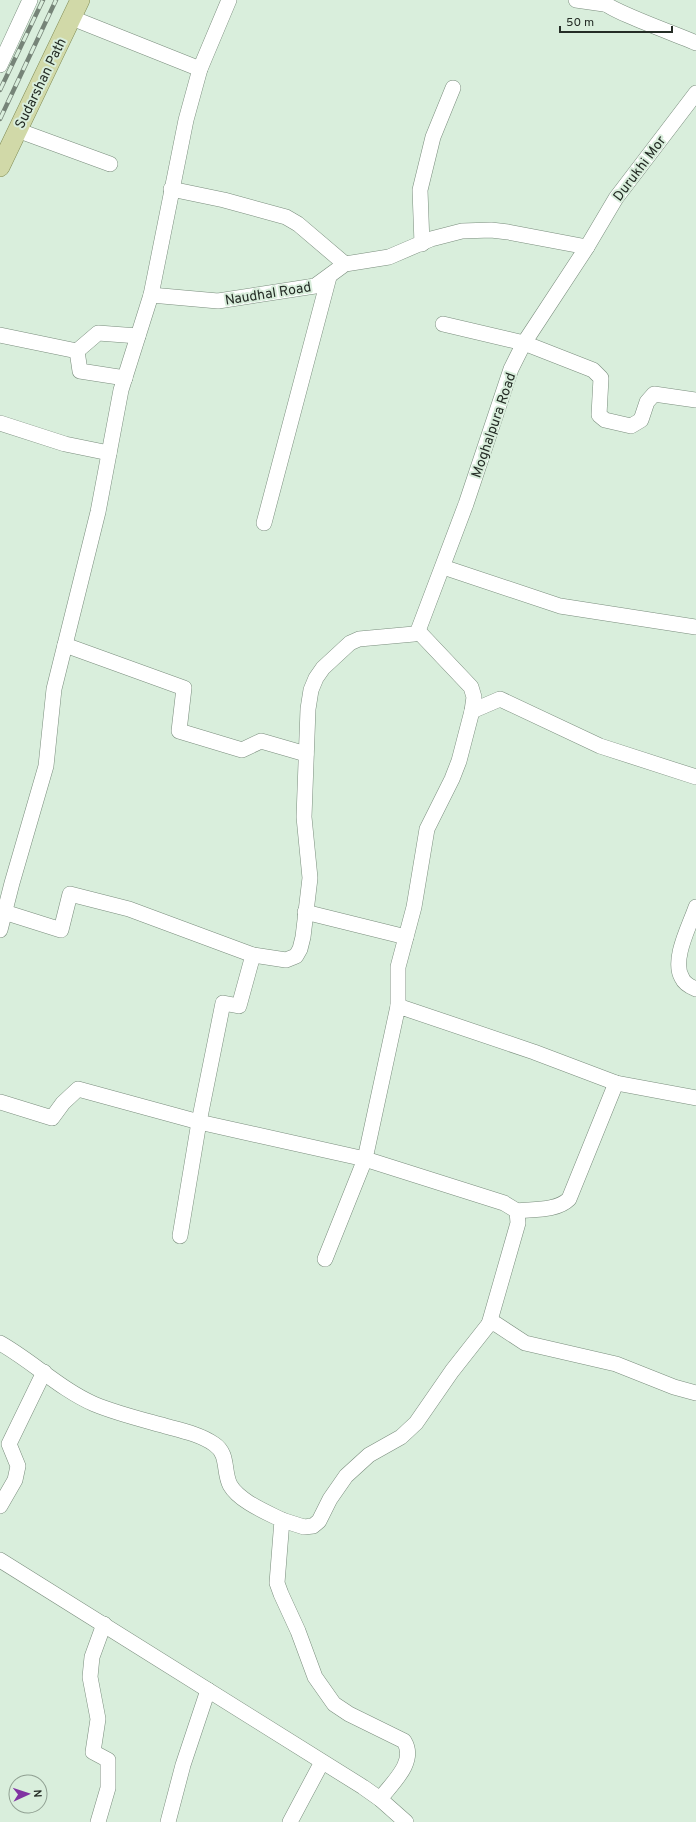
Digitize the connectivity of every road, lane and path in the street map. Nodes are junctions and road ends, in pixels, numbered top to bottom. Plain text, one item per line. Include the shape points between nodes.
1 (30, 0) edge
2 (80, 0) edge
3 (229, 0) edge
4 (576, 0) edge
5 (602, 2) edge
6 (72, 18) junction
7 (696, 43) edge
8 (0, 65) edge
9 (200, 69) junction
10 (453, 88) dead end
11 (696, 93) edge
12 (17, 130) junction
13 (110, 164) dead end
14 (0, 167) edge
15 (171, 189) junction
16 (422, 244) junction
17 (587, 247) junction
18 (345, 264) junction
19 (329, 277) junction
20 (151, 295) junction
21 (443, 324) dead end
22 (0, 335) edge
23 (138, 336) junction
24 (524, 343) junction
25 (77, 351) junction
26 (125, 378) junction
27 (696, 400) edge
28 (0, 423) edge
29 (109, 453) junction
30 (264, 523) dead end
31 (443, 567) junction
32 (696, 627) edge
33 (418, 631) junction
34 (65, 645) junction
35 (472, 711) junction
36 (306, 754) junction
37 (696, 777) edge
38 (6, 881) edge
39 (696, 907) edge
40 (4, 912) junction
41 (305, 912) junction
42 (0, 930) edge
43 (406, 937) junction
44 (253, 955) junction
45 (696, 990) edge
46 (398, 1006) junction
47 (616, 1083) junction
48 (696, 1098) edge
49 (0, 1102) edge
50 (199, 1122) junction
51 (365, 1159) junction
52 (517, 1211) junction
53 (180, 1236) dead end
54 (325, 1259) dead end
55 (489, 1324) junction
56 (0, 1343) edge
57 (44, 1372) junction
58 (696, 1393) edge
59 (0, 1506) edge
60 (282, 1520) junction
61 (0, 1560) edge
62 (104, 1624) junction
63 (208, 1690) junction
64 (322, 1762) junction
65 (380, 1798) junction
66 (98, 1822) edge
67 (168, 1822) edge
68 (290, 1822) edge
69 (406, 1822) edge

1 - 8 street
2 - 6 main road, Sudarshan Path
3 - 9 street
4 - 5 street
5 - 7 street
6 - 9 street
6 - 12 main road, Sudarshan Path
9 - 15 street
10 - 16 street via 433,137 420,190
11 - 17 street, Durukhi Mor via 616,198
12 - 13 street
12 - 14 main road, Sudarshan Path
15 - 18 street via 286,217 298,224
15 - 20 street
16 - 17 street via 462,231 491,230
16 - 18 street via 389,257
17 - 24 street, Moghalpura Road
18 - 19 street, Naudhal Road
19 - 20 street, Naudhal Road via 315,286 218,301
19 - 30 street
20 - 23 street
21 - 24 street
22 - 25 street
23 - 25 street via 98,333
23 - 26 street
24 - 27 street via 593,370 601,378 599,414 605,420 631,426 641,420 647,402 654,394
24 - 31 street, Moghalpura Road via 511,369
25 - 26 street via 80,372
26 - 29 street
28 - 29 street via 66,444
29 - 34 street via 98,512
31 - 32 street via 560,606
31 - 33 street, Moghalpura Road
33 - 35 street via 472,687
33 - 36 street via 409,635 359,639 350,643 323,668 311,690
34 - 36 street via 184,688 179,732 242,750 261,741
34 - 38 street via 54,689 46,766
35 - 37 street via 500,700 600,746
35 - 43 street via 459,761 427,829 414,907
36 - 41 street via 304,818 310,878
38 - 40 street
39 - 45 street via 678,957 678,968 682,979
40 - 42 street
40 - 44 street via 61,930 70,894 129,909
41 - 43 street
41 - 44 street via 303,937 296,956 286,960
43 - 46 street via 398,967
44 - 50 street via 239,1006 223,1003
46 - 47 street
46 - 51 street
47 - 48 street
47 - 52 street via 569,1198 564,1204
49 - 50 street via 52,1118 78,1089
50 - 51 street
50 - 53 street
51 - 52 street via 504,1203
51 - 54 street
52 - 55 street via 518,1223
55 - 58 street via 496,1324 525,1343 616,1364
55 - 60 street via 416,1423 401,1437 369,1455 346,1476 314,1526 304,1527
56 - 57 street
57 - 59 street via 9,1444 18,1466 15,1480
57 - 60 street via 93,1403 213,1443 224,1455 227,1477 238,1494
60 - 65 street via 277,1583 315,1677 334,1704 404,1741 408,1747 409,1757 405,1767
61 - 62 street
62 - 63 street
62 - 66 street via 92,1657 90,1677 98,1719 93,1752 108,1760 108,1788
63 - 64 street
63 - 67 street via 183,1765
64 - 65 street
64 - 68 street
65 - 69 street

